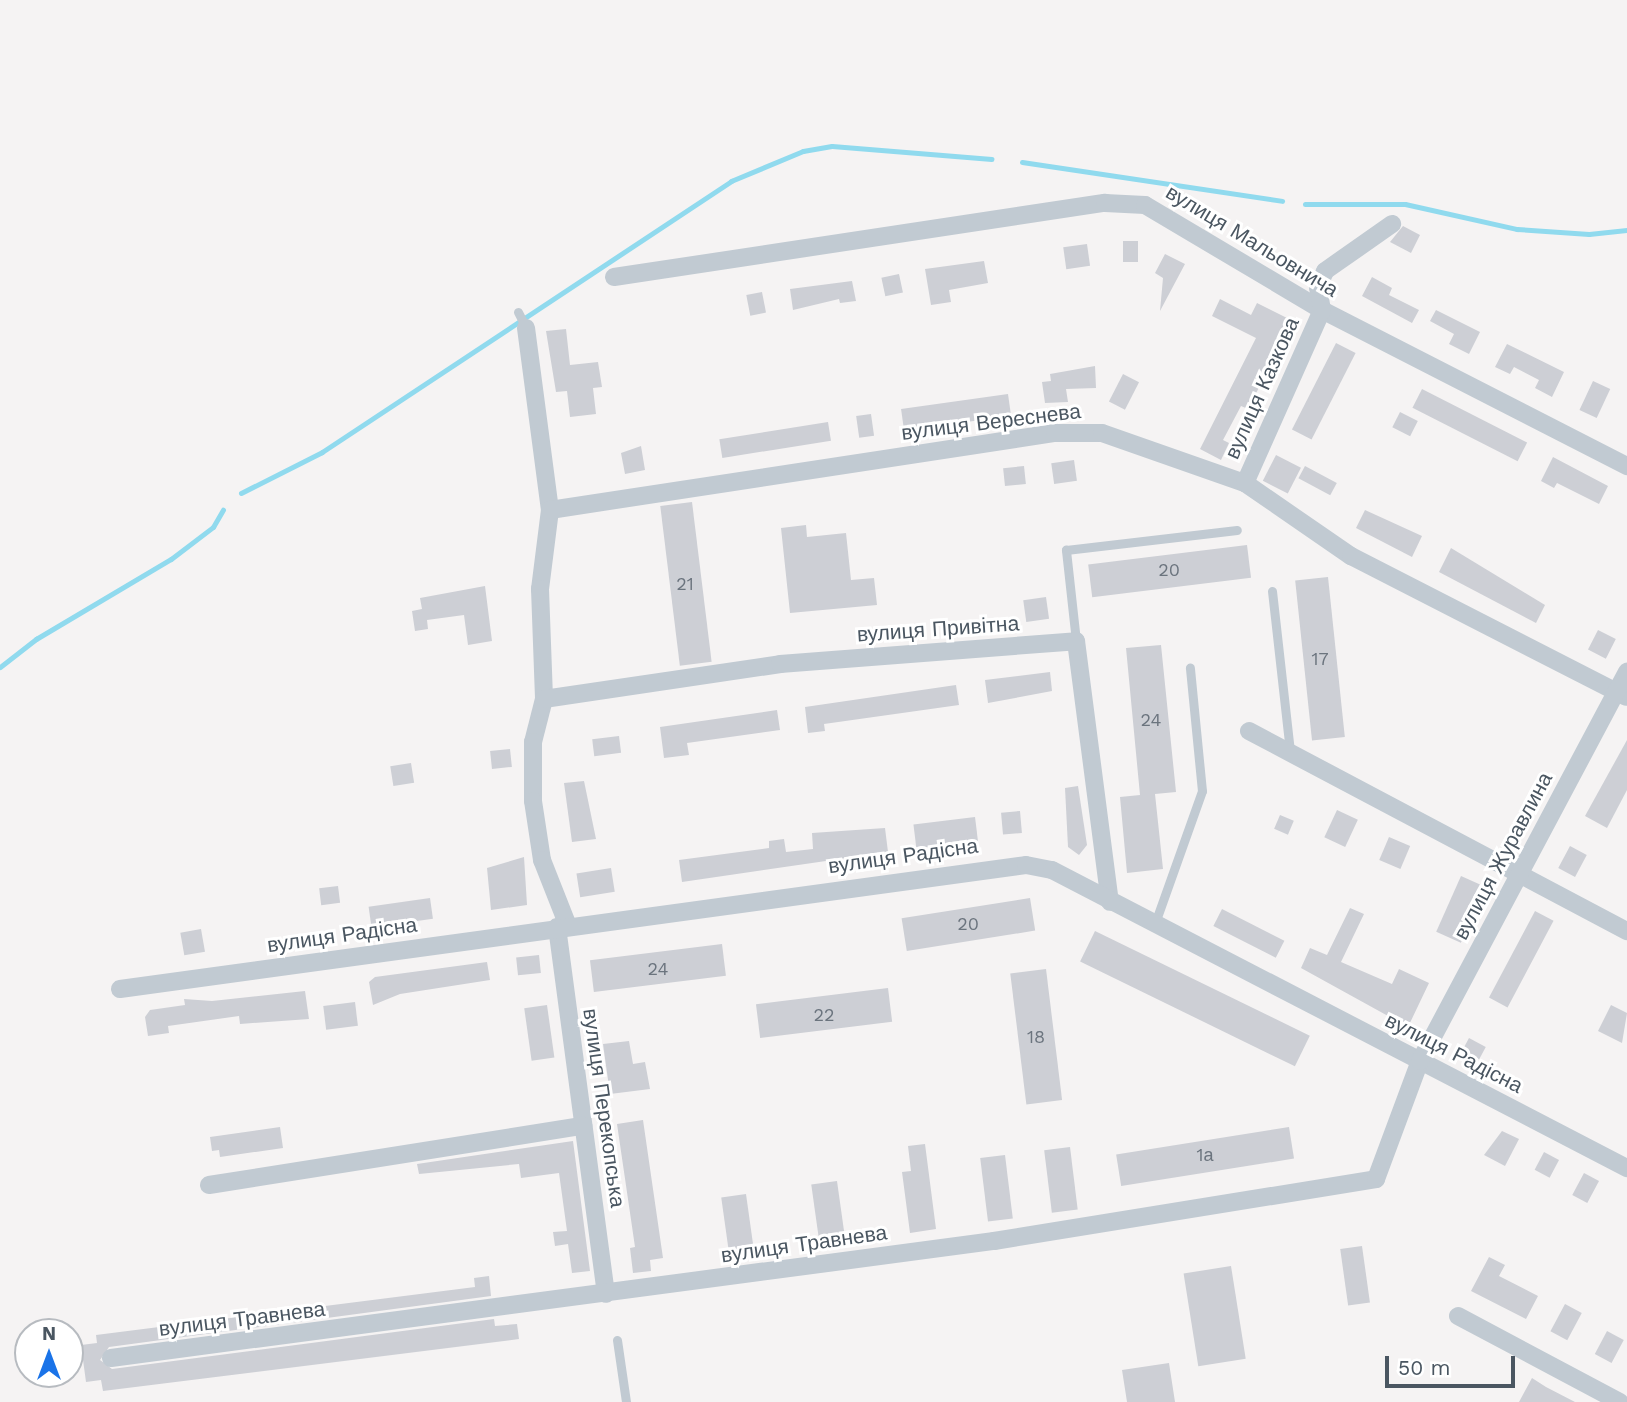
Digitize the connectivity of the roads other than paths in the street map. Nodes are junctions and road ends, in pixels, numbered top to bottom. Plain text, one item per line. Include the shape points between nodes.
1 (1392, 224) dead end
2 (614, 277) dead end
3 (1322, 310) junction
4 (522, 320) dead end
5 (1627, 466) edge
6 (1245, 483) junction
7 (550, 510) junction
8 (1237, 530) dead end
9 (1272, 591) dead end
10 (1076, 641) junction
11 (1190, 668) dead end
12 (1627, 672) edge
13 (1622, 695) edge
14 (544, 699) junction
15 (1249, 731) dead end
16 (1290, 752) junction
17 (1519, 872) junction
18 (1110, 902) junction
19 (562, 927) junction
20 (1153, 927) junction
21 (1627, 931) edge
22 (120, 989) dead end
23 (1420, 1061) junction
24 (583, 1126) junction
25 (1627, 1168) edge
26 (209, 1185) dead end
27 (606, 1294) junction
28 (1458, 1317) dead end
29 (617, 1340) dead end
30 (111, 1359) dead end
31 (626, 1402) edge
32 (1620, 1402) edge

1 - 3 street, вулиця Казкова via 1325,271 1318,287
2 - 3 street, вулиця Мальовнича via 1128,203 1165,212
3 - 5 street, вулиця Мальовнича
3 - 6 street, вулиця Казкова
4 - 7 street, вулиця Перекопська
6 - 7 street, вулиця Вереснева via 1128,438 1081,431
6 - 13 street, вулиця Вереснева via 1351,556
7 - 14 street, вулиця Перекопська via 540,589
8 - 10 lane via 1066,550
9 - 16 lane
10 - 14 street, вулиця Привітна via 780,664
10 - 18 street
11 - 20 lane via 1202,791
12 - 13 street, вулиця Журавлина
13 - 17 street, вулиця Журавлина
14 - 19 street, вулиця Перекопська via 533,742 533,801 542,860
15 - 16 street
16 - 17 street
17 - 21 street
17 - 23 street, вулиця Журавлина
18 - 19 street, вулиця Радісна via 1052,870 1026,865
18 - 20 street, вулиця Радісна
19 - 22 street, вулиця Радісна
19 - 24 street, вулиця Перекопська
20 - 23 street, вулиця Радісна
23 - 25 street, вулиця Радісна
23 - 27 street, вулиця Травнева via 1376,1179 994,1241
24 - 26 street
24 - 27 street, вулиця Перекопська
27 - 30 street, вулиця Травнева
28 - 32 street
29 - 31 lane

